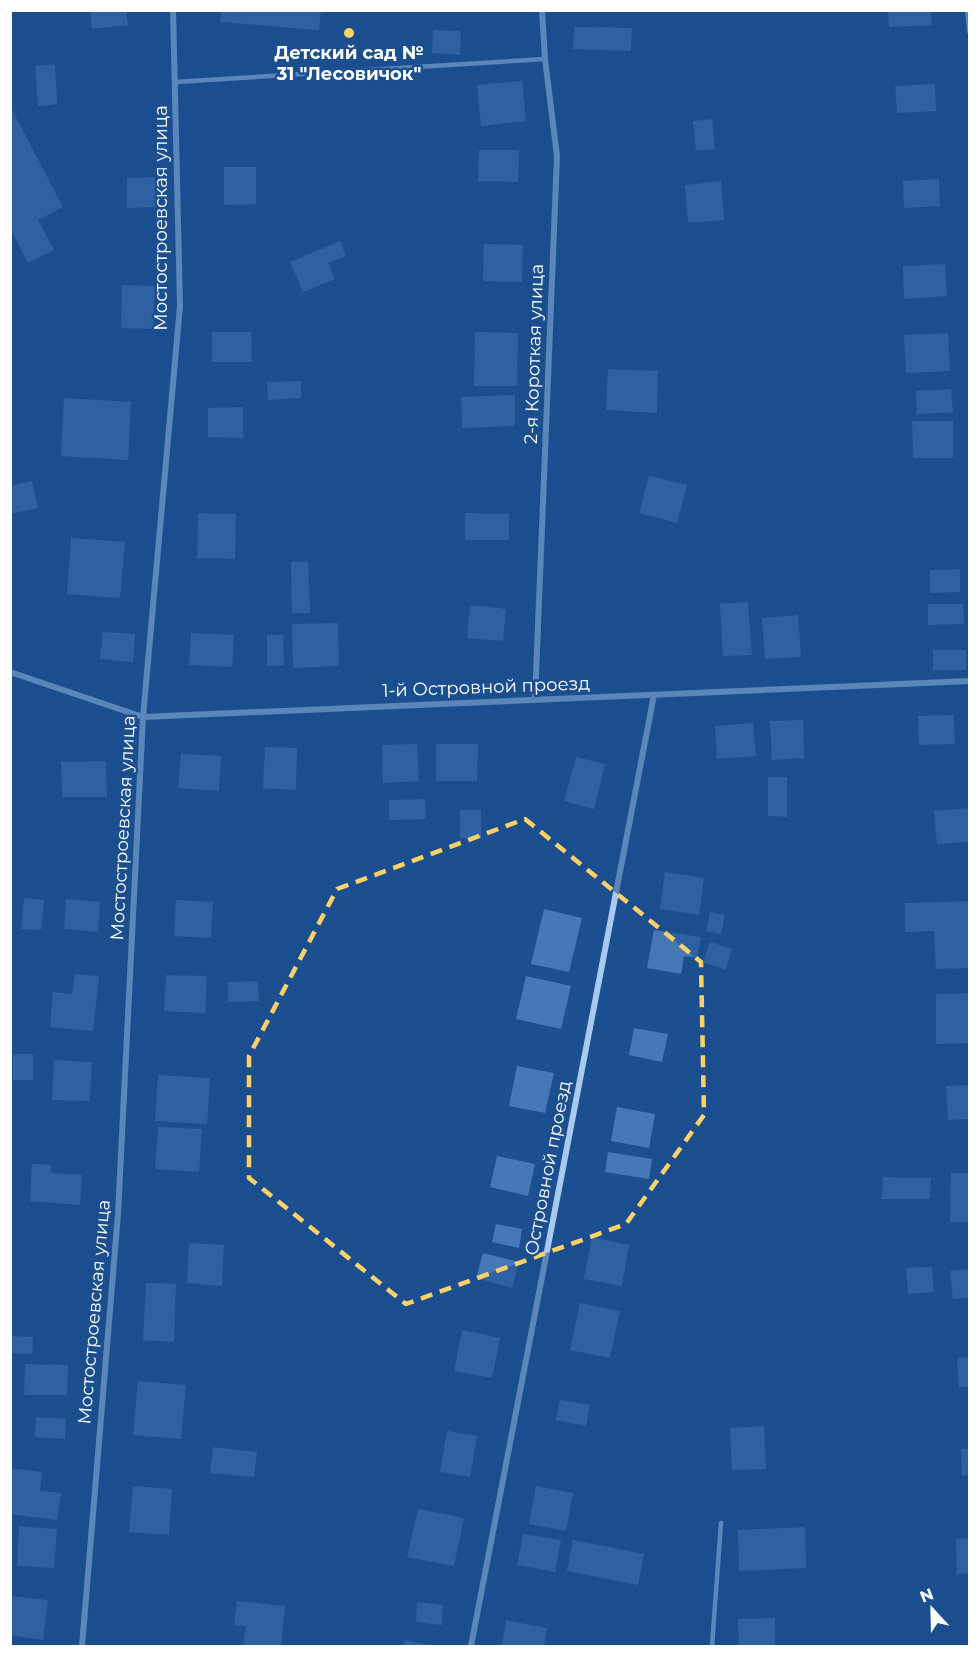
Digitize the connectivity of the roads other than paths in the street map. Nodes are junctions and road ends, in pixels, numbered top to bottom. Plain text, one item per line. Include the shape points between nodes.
1 (173, 10) edge
2 (542, 10) edge
3 (968, 10) edge
4 (969, 31) edge
5 (544, 60) junction
6 (175, 81) junction
7 (10, 672) edge
8 (969, 681) edge
9 (654, 695) junction
10 (535, 700) junction
11 (143, 717) junction
12 (721, 1523) dead end
13 (82, 1647) edge
14 (471, 1647) edge
15 (712, 1647) edge

1 - 6 street, Мостостроевская улица
2 - 5 street, 2-я Короткая улица
3 - 4 street
5 - 6 lane
5 - 10 street, 2-я Короткая улица via 557,156
6 - 11 street, Мостостроевская улица via 180,306
7 - 11 street, 1-й Островной проезд
8 - 9 street, 1-й Островной проезд
9 - 10 street, 1-й Островной проезд
9 - 14 street, Островной проезд
10 - 11 street, 1-й Островной проезд
11 - 13 street, Мостостроевская улица via 118,1214
12 - 15 lane

